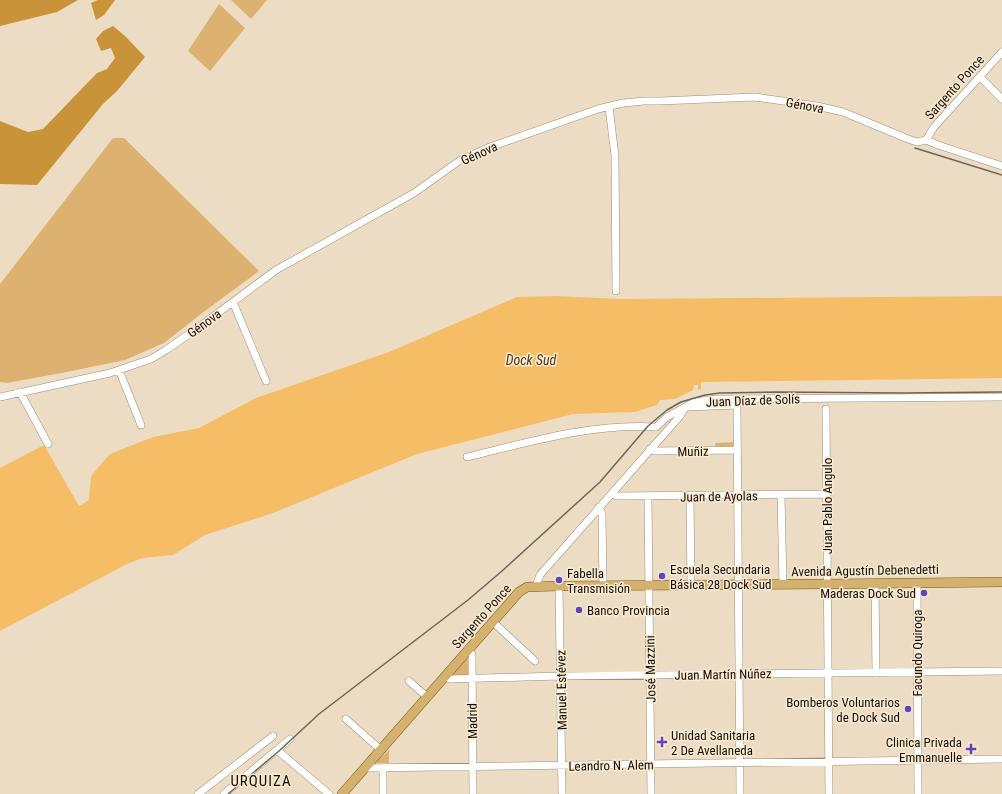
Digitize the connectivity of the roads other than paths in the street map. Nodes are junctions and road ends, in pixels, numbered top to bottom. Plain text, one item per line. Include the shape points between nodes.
1 (1002, 52) edge
2 (980, 77) junction
3 (1002, 99) edge
4 (609, 107) junction
5 (926, 140) junction
6 (1002, 166) edge
7 (616, 291) dead end
8 (233, 302) junction
9 (119, 370) junction
10 (266, 381) dead end
11 (20, 392) junction
12 (0, 397) edge
13 (1002, 397) edge
14 (685, 407) junction
15 (826, 409) dead end
16 (141, 425) dead end
17 (48, 444) dead end
18 (650, 449) junction
19 (737, 450) junction
20 (467, 457) dead end
21 (612, 493) junction
22 (827, 494) junction
23 (737, 495) junction
24 (781, 495) junction
25 (648, 496) junction
26 (690, 496) junction
27 (599, 507) junction
28 (1002, 582) edge
29 (917, 583) junction
30 (738, 584) junction
31 (783, 584) junction
32 (827, 584) junction
33 (875, 584) junction
34 (649, 585) junction
35 (691, 585) junction
36 (536, 586) junction
37 (559, 586) junction
38 (603, 586) junction
39 (493, 622) junction
40 (468, 649) junction
41 (535, 660) dead end
42 (1002, 671) edge
43 (917, 672) junction
44 (828, 673) junction
45 (876, 673) junction
46 (740, 674) junction
47 (650, 675) junction
48 (560, 676) junction
49 (444, 677) junction
50 (472, 678) junction
51 (408, 681) dead end
52 (427, 697) junction
53 (346, 719) dead end
54 (273, 736) dead end
55 (290, 739) dead end
56 (277, 750) junction
57 (381, 750) junction
58 (1002, 759) edge
59 (918, 761) junction
60 (829, 762) junction
61 (740, 763) junction
62 (651, 764) junction
63 (562, 766) junction
64 (473, 767) junction
65 (364, 768) junction
66 (383, 768) junction
67 (202, 793) edge
68 (224, 794) edge
69 (329, 794) edge
70 (342, 794) edge
71 (383, 794) edge
72 (474, 794) edge
73 (562, 794) edge
74 (651, 794) edge
75 (740, 794) edge
76 (829, 794) edge
77 (918, 794) edge

1 - 2 street, Sargento Ponce
2 - 3 street
2 - 5 street, Sargento Ponce via 934,127
4 - 5 street, Génova via 644,100 755,97 830,109 917,142
4 - 7 street via 615,160
4 - 8 street, Génova via 465,158 377,214 284,265
5 - 6 street, Génova
8 - 9 street, Génova via 159,354
8 - 10 street
9 - 11 street, Génova
9 - 16 street
11 - 12 street, Génova
11 - 17 street
13 - 14 street, Juan Díaz de Solís via 716,399 694,402
14 - 18 street
14 - 19 street via 736,405
14 - 20 street, Juan Díaz de Solís via 656,427 577,431
15 - 22 street, Juan Pablo Angulo
18 - 19 street, Muñiz
18 - 21 street
19 - 23 street
21 - 25 street, Juan de Ayolas via 617,496
21 - 27 street
22 - 24 street, Juan de Ayolas
22 - 32 street, Juan Pablo Angulo
23 - 24 street, Juan de Ayolas
23 - 26 street, Juan de Ayolas
23 - 30 street
24 - 31 street
25 - 26 street, Juan de Ayolas
25 - 34 street, José Mazzini
26 - 35 street
27 - 36 street via 540,575
27 - 38 street via 602,514
28 - 29 main road, Avenida Agustín Debenedetti
29 - 33 main road, Avenida Agustín Debenedetti
29 - 43 street, Facundo Quiroga
30 - 31 main road, Avenida Agustín Debenedetti
30 - 35 main road, Avenida Agustín Debenedetti
30 - 46 street
31 - 32 main road, Avenida Agustín Debenedetti
32 - 33 main road, Avenida Agustín Debenedetti
32 - 44 street, Juan Pablo Angulo
33 - 45 street
34 - 35 main road, Avenida Agustín Debenedetti
34 - 38 main road, Avenida Agustín Debenedetti
34 - 47 street, José Mazzini
36 - 37 main road, Avenida Agustín Debenedetti
36 - 39 main road, Sargento Ponce via 518,592
37 - 38 main road, Avenida Agustín Debenedetti
37 - 48 street, Manuel Estévez
39 - 40 main road, Sargento Ponce
39 - 41 street
40 - 49 main road, Sargento Ponce
40 - 50 street, Madrid via 472,655
42 - 43 street, Juan Martín Núñez
43 - 45 street, Juan Martín Núñez
43 - 59 street, Facundo Quiroga
44 - 45 street, Juan Martín Núñez
44 - 46 street, Juan Martín Núñez
44 - 60 street, Juan Pablo Angulo
46 - 47 street, Juan Martín Núñez
46 - 61 street
47 - 48 street, Juan Martín Núñez
47 - 62 street, José Mazzini
48 - 50 street, Juan Martín Núñez
48 - 63 street, Manuel Estévez
49 - 50 street, Juan Martín Núñez
49 - 52 main road, Sargento Ponce
50 - 64 street, Madrid
51 - 52 street
52 - 57 main road, Sargento Ponce
53 - 57 street
54 - 67 street
55 - 56 street
56 - 68 street
56 - 69 street
57 - 65 main road, Sargento Ponce
58 - 59 street, Leandro N. Alem
59 - 60 street, Leandro N. Alem
59 - 77 street, Facundo Quiroga
60 - 61 street, Leandro N. Alem
60 - 76 street, Juan Pablo Angulo
61 - 62 street, Leandro N. Alem
61 - 75 street
62 - 63 street, Leandro N. Alem
62 - 74 street, José Mazzini
63 - 64 street, Leandro N. Alem
63 - 73 street, Manuel Estévez
64 - 66 street, Leandro N. Alem
64 - 72 street, Madrid
65 - 66 street, Leandro N. Alem
65 - 70 main road, Sargento Ponce
66 - 71 street

